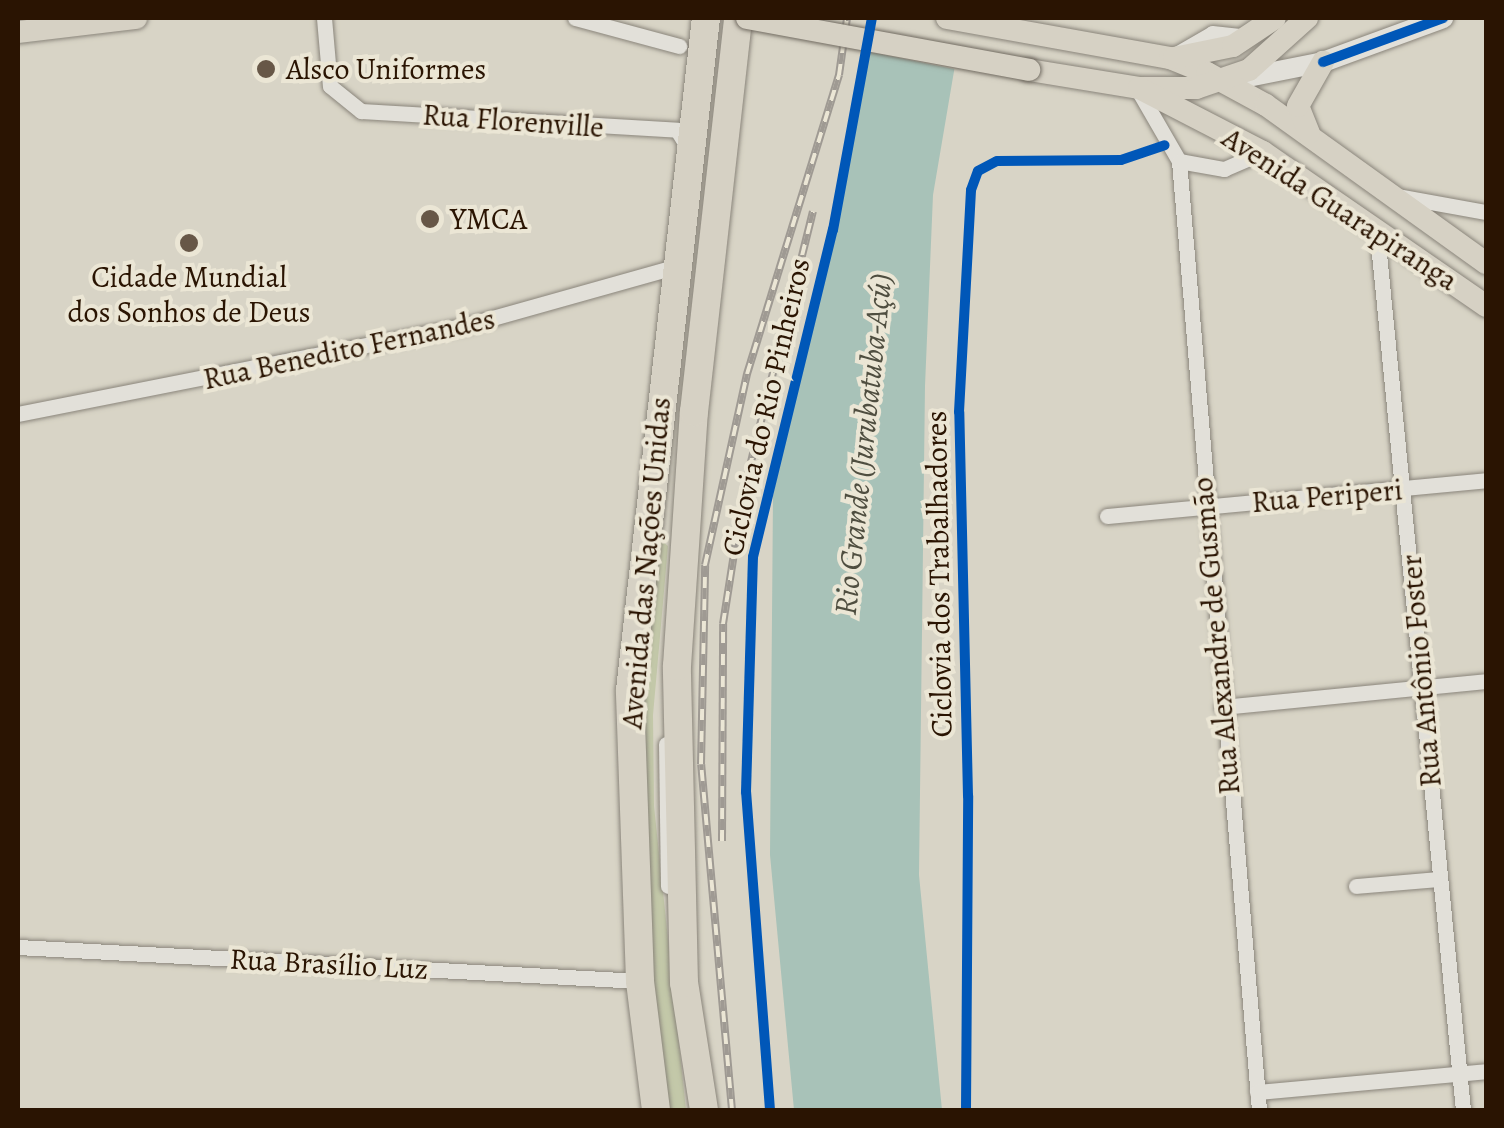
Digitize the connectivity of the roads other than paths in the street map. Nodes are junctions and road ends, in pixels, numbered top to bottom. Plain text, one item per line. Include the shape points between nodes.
1 (136, 18) edge
2 (324, 18) edge
3 (575, 18) edge
4 (706, 18) edge
5 (724, 18) edge
6 (738, 18) edge
7 (747, 18) edge
8 (947, 18) edge
9 (1275, 18) edge
10 (1306, 18) edge
11 (1443, 18) edge
12 (1214, 25) edge
13 (18, 32) edge
14 (1253, 36) junction
15 (679, 46) dead end
16 (1170, 58) junction
17 (1322, 62) junction
18 (1226, 82) junction
19 (1137, 87) junction
20 (1314, 140) junction
21 (1264, 152) junction
22 (692, 155) junction
23 (1179, 162) junction
24 (1384, 194) junction
25 (1486, 212) edge
26 (1377, 232) junction
27 (1486, 263) edge
28 (678, 266) junction
29 (1486, 306) edge
30 (18, 414) edge
31 (1486, 480) edge
32 (1404, 490) junction
33 (1205, 507) junction
34 (1107, 516) dead end
35 (1486, 681) edge
36 (1421, 688) junction
37 (1222, 707) junction
38 (1440, 879) junction
39 (1356, 886) dead end
40 (18, 947) edge
41 (640, 981) junction
42 (1486, 1070) edge
43 (1460, 1073) junction
44 (1257, 1092) junction
45 (656, 1110) edge
46 (691, 1110) edge
47 (704, 1110) edge
48 (1259, 1110) edge
49 (1463, 1110) edge

1 - 13 main road
2 - 22 street, Rua Florenville via 330,86 360,112 677,130
3 - 15 street
4 - 22 highway, Avenida das Nações Unidas
5 - 46 street via 670,582 668,883
6 - 47 highway, Avenida das Nações Unidas via 694,412 677,666 684,983
7 - 19 main road, bridge
8 - 16 main road
9 - 14 main road
10 - 18 main road via 1271,54
11 - 17 street
12 - 14 street
12 - 16 street
14 - 16 main road
16 - 18 main road, Avenida Guarapiranga
17 - 18 street
17 - 20 main road via 1298,106
18 - 19 main road
18 - 20 main road, Avenida Guarapiranga
19 - 21 main road, Avenida Guarapiranga
19 - 23 street
20 - 24 main road, Avenida Guarapiranga
21 - 23 street via 1224,169
21 - 26 main road, Avenida Guarapiranga
22 - 28 highway, Avenida das Nações Unidas
23 - 33 street, Rua Alexandre de Gusmão
24 - 25 street
24 - 27 main road, Avenida Guarapiranga
26 - 29 main road, Avenida Guarapiranga
26 - 32 street, Rua Antônio Foster
28 - 30 street, Rua Benedito Fernandes via 464,326
28 - 41 highway, Avenida das Nações Unidas via 630,690
31 - 32 street, Rua Periperi
32 - 33 street, Rua Periperi
32 - 36 street, Rua Antônio Foster
33 - 34 street, Rua Periperi
33 - 37 street, Rua Alexandre de Gusmão
35 - 36 street
36 - 37 street
36 - 38 street, Rua Antônio Foster
37 - 44 street, Rua Alexandre de Gusmão
38 - 39 street
38 - 43 street, Rua Antônio Foster
40 - 41 street, Rua Brasílio Luz
41 - 45 highway, Avenida das Nações Unidas
42 - 43 street
43 - 44 street
43 - 49 street, Rua Antônio Foster
44 - 48 street, Rua Alexandre de Gusmão

